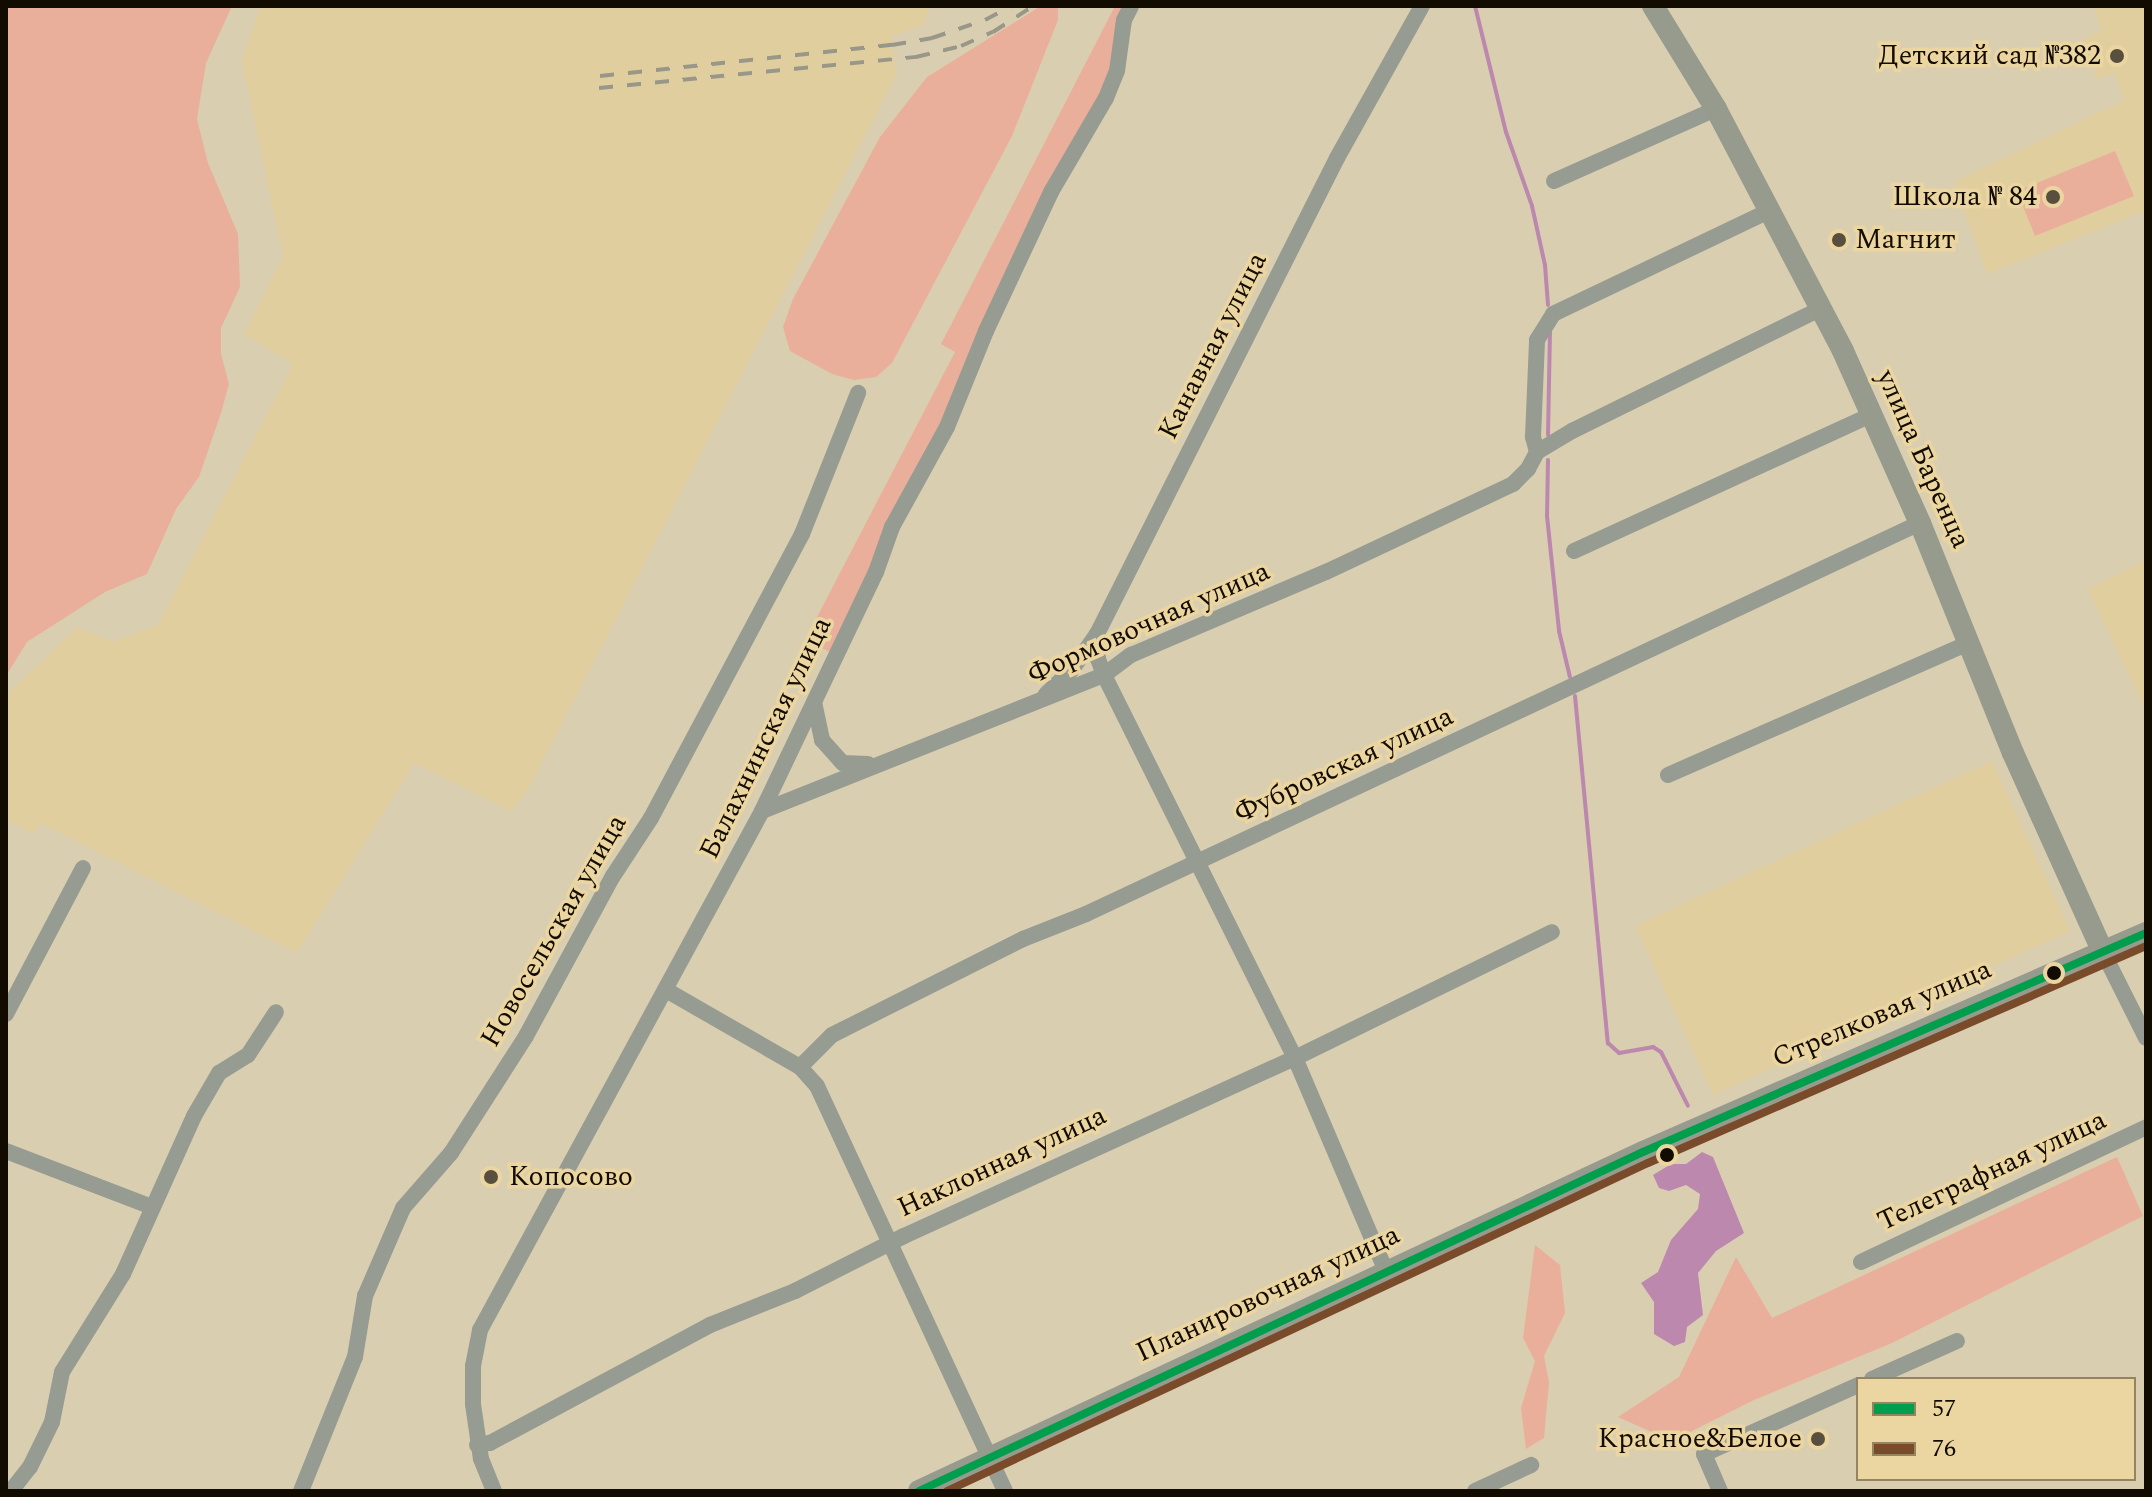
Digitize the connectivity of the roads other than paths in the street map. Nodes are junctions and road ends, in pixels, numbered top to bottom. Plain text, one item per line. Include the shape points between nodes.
1 (1131, 6) edge
2 (1422, 6) edge
3 (1653, 6) edge
4 (1716, 109) junction
5 (1554, 181) dead end
6 (1771, 210) junction
7 (1822, 308) junction
8 (858, 393) dead end
9 (1873, 414) junction
10 (1537, 452) junction
11 (1920, 523) junction
12 (1574, 551) dead end
13 (1097, 634) junction
14 (1969, 643) junction
15 (1104, 675) junction
16 (1040, 700) junction
17 (814, 702) junction
18 (874, 764) junction
19 (1668, 775) dead end
20 (762, 811) junction
21 (1197, 860) junction
22 (83, 868) dead end
23 (1552, 932) dead end
24 (2146, 933) edge
25 (2103, 952) junction
26 (666, 990) junction
27 (276, 1012) dead end
28 (6, 1014) edge
29 (2146, 1038) edge
30 (1295, 1058) junction
31 (800, 1067) junction
32 (2146, 1127) edge
33 (6, 1151) edge
34 (1643, 1152) joint
35 (152, 1207) junction
36 (889, 1244) junction
37 (1861, 1262) dead end
38 (1386, 1271) junction
39 (1957, 1341) dead end
40 (1876, 1377) edge
41 (1856, 1386) edge
42 (477, 1445) junction
43 (990, 1457) junction
44 (1531, 1465) dead end
45 (11, 1491) edge
46 (301, 1491) edge
47 (494, 1491) edge
48 (919, 1491) edge
49 (1005, 1491) edge
50 (1475, 1491) edge
51 (1720, 1491) edge

1 - 17 street, Балахнинская улица via 1106,98 1051,192 947,427 892,527
2 - 13 street, Канавная улица via 1337,158
3 - 4 main road, улица Баренца
4 - 5 street
4 - 6 main road, улица Баренца
6 - 7 main road, улица Баренца
6 - 10 street via 1553,314 1537,340
7 - 9 main road, улица Баренца
7 - 10 street, Формовочная улица
8 - 46 street, Новосельская улица via 802,534 651,818 613,876 526,1036 451,1153 403,1208 365,1296 355,1357
9 - 11 main road, улица Баренца
9 - 12 street
10 - 15 street, Формовочная улица via 1513,484 1131,655
11 - 14 main road, улица Баренца
11 - 21 street, Фубровская улица
13 - 15 street
13 - 16 street, Канавная улица via 1071,671
14 - 19 street
14 - 25 main road, улица Баренца
15 - 16 street, Формовочная улица
15 - 21 street
16 - 18 street, Формовочная улица
17 - 18 street via 822,740 843,763
17 - 20 street, Балахнинская улица
18 - 20 street, Формовочная улица
20 - 26 street, Балахнинская улица
21 - 30 street
21 - 31 street, Фубровская улица via 873,1013 832,1035
22 - 28 street
23 - 30 street, Наклонная улица
24 - 25 main road, Стрелковая улица
25 - 29 street
25 - 34 main road, Стрелковая улица
26 - 31 street
26 - 42 street, Балахнинская улица via 480,1330 473,1366
27 - 35 street via 248,1055 219,1073
30 - 36 street, Наклонная улица
30 - 38 street
31 - 36 street via 817,1086
32 - 37 street, Телеграфная улица
33 - 35 street
34 - 38 main road, Планировочная улица
35 - 45 street via 123,1274 62,1372 52,1422 30,1467
36 - 42 street, Наклонная улица via 795,1291 710,1325 490,1443
36 - 43 street
38 - 43 main road, Планировочная улица
39 - 40 street
41 - 51 street via 1704,1454
42 - 47 street, Балахнинская улица
43 - 48 main road, Планировочная улица
43 - 49 street
44 - 50 street

